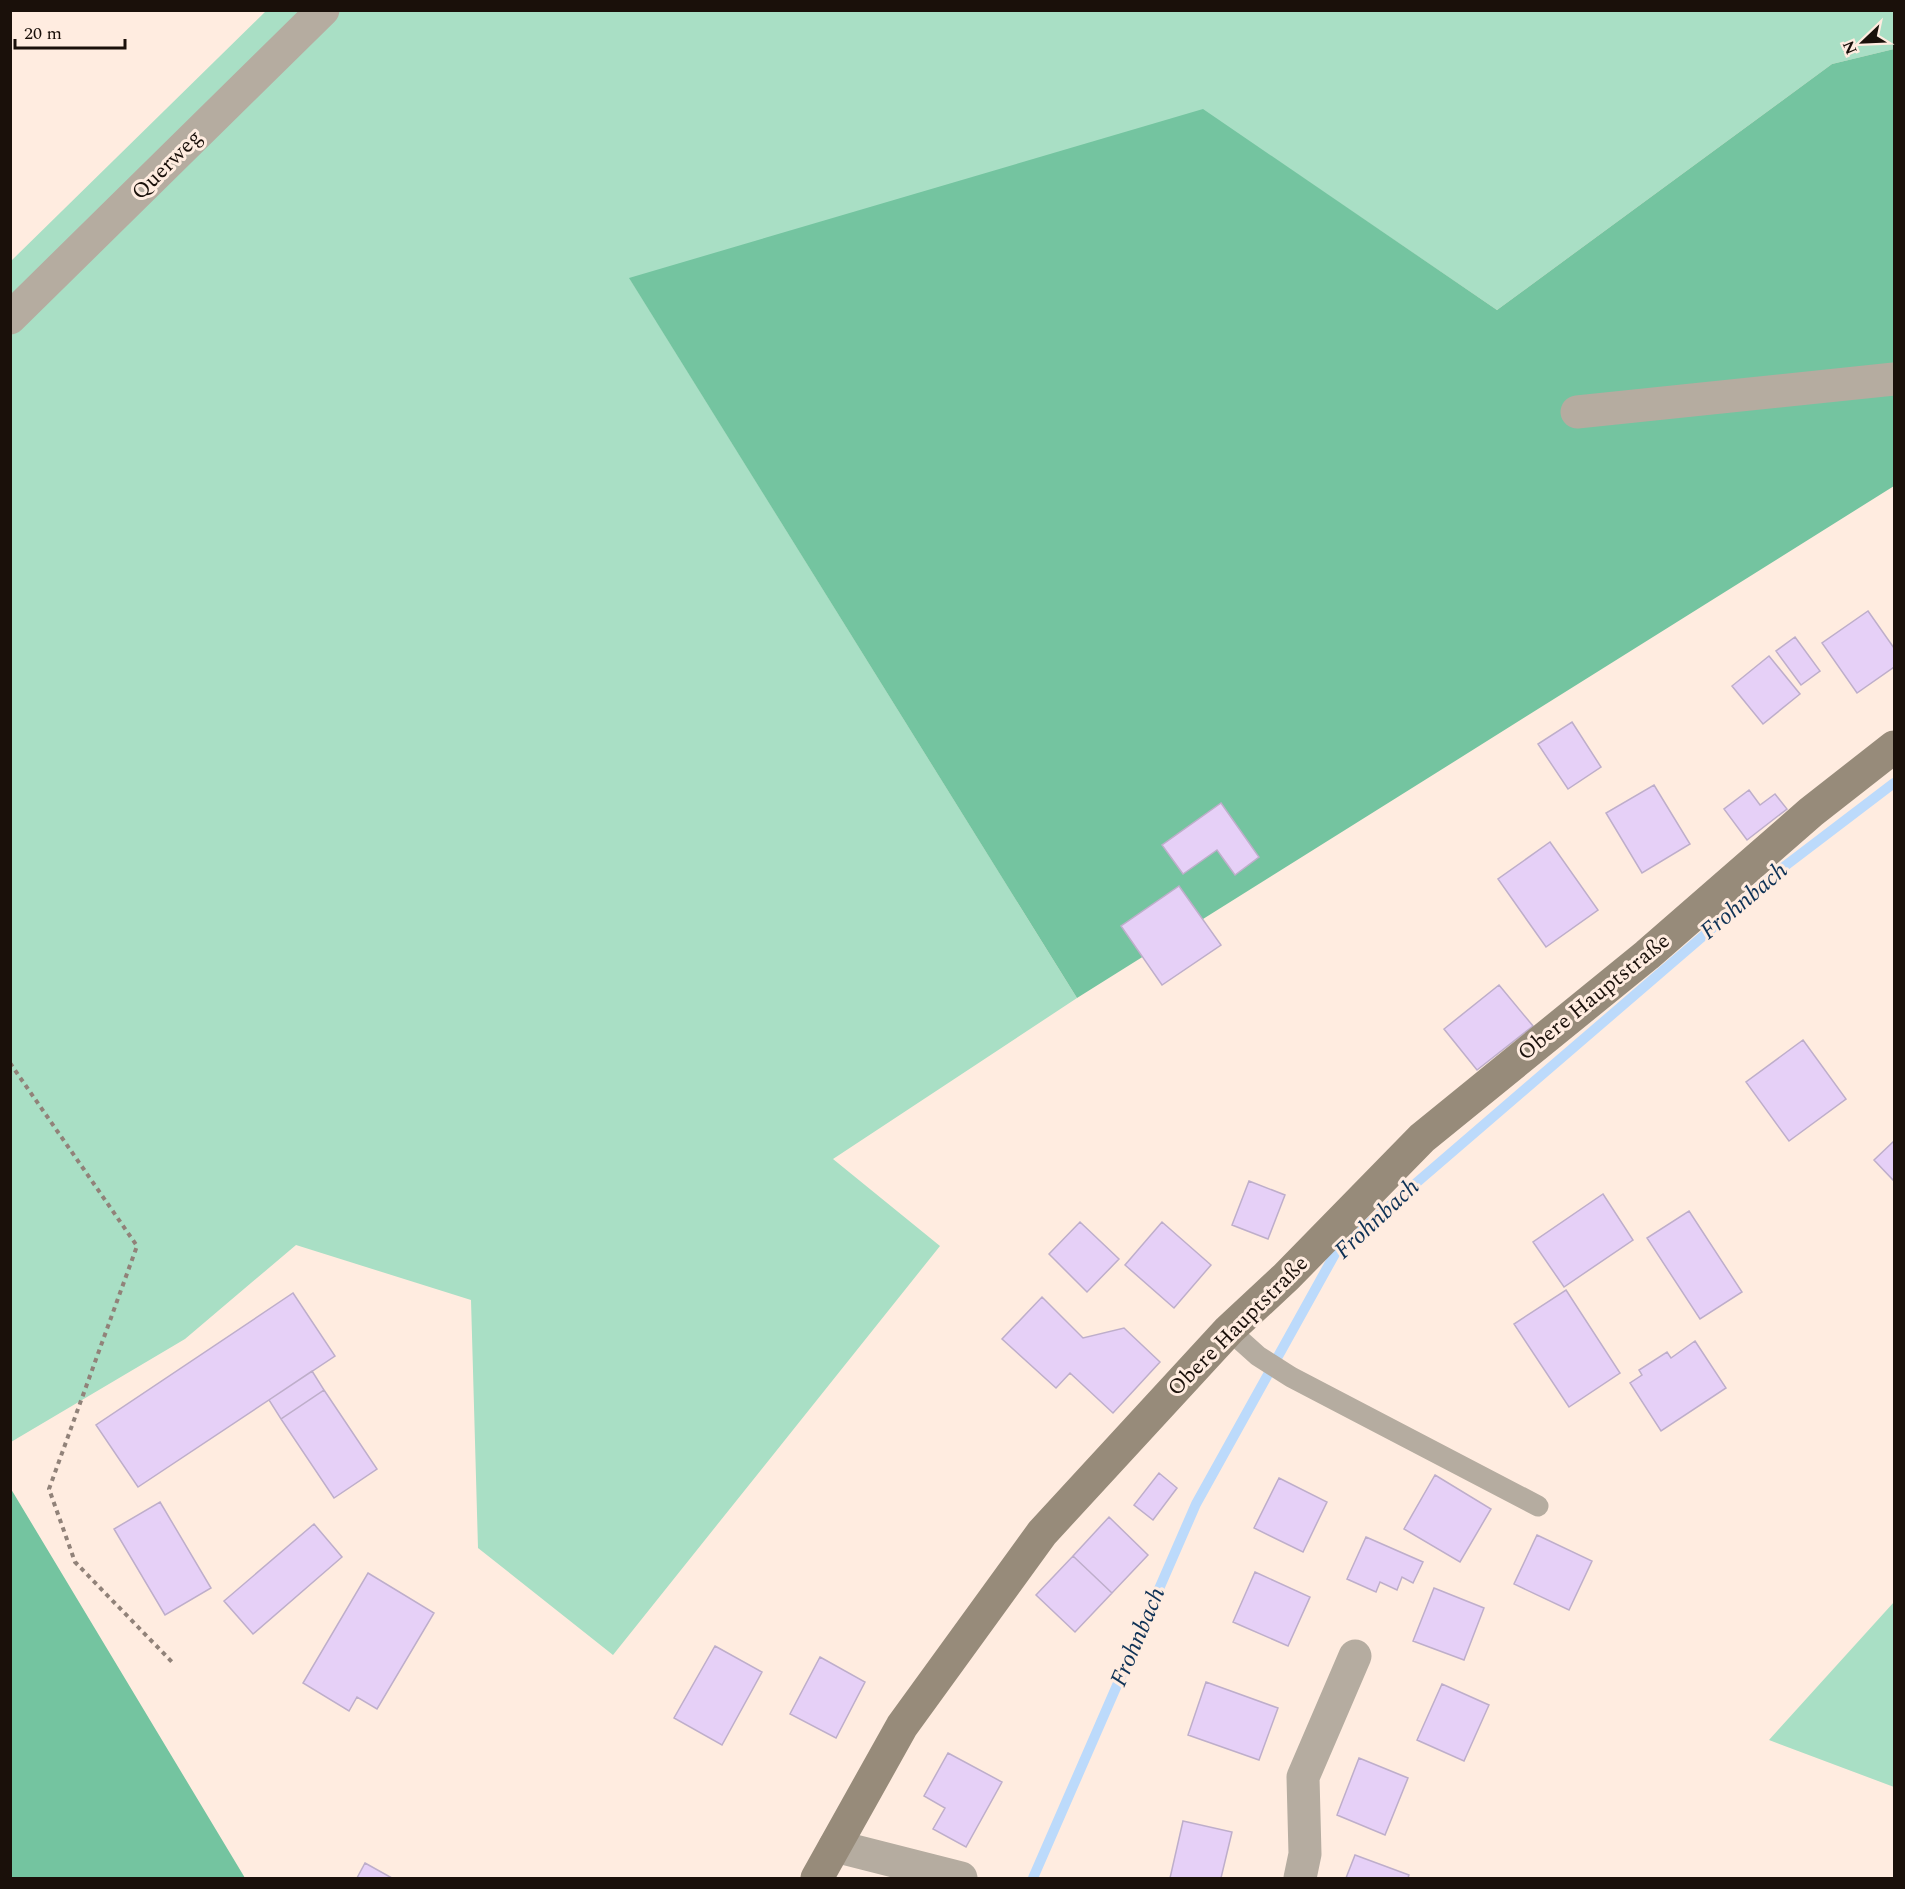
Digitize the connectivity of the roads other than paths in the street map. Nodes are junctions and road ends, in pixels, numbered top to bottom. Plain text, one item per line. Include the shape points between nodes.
1 (323, 10) edge
2 (10, 318) edge
3 (1894, 379) edge
4 (1578, 412) dead end
5 (1894, 747) edge
6 (1229, 1330) junction
7 (1538, 1506) dead end
8 (1355, 1656) dead end
9 (835, 1846) junction
10 (817, 1878) edge
11 (961, 1878) edge
12 (1300, 1878) edge

1 - 2 street, Querweg
3 - 4 street
5 - 6 street, Obere Hauptstraße via 1422,1138
6 - 7 lane via 1258,1356 1291,1377
6 - 9 street, Obere Hauptstraße via 1042,1533 902,1726
8 - 12 street via 1303,1777 1305,1854
9 - 10 street, Obere Hauptstraße
9 - 11 street

